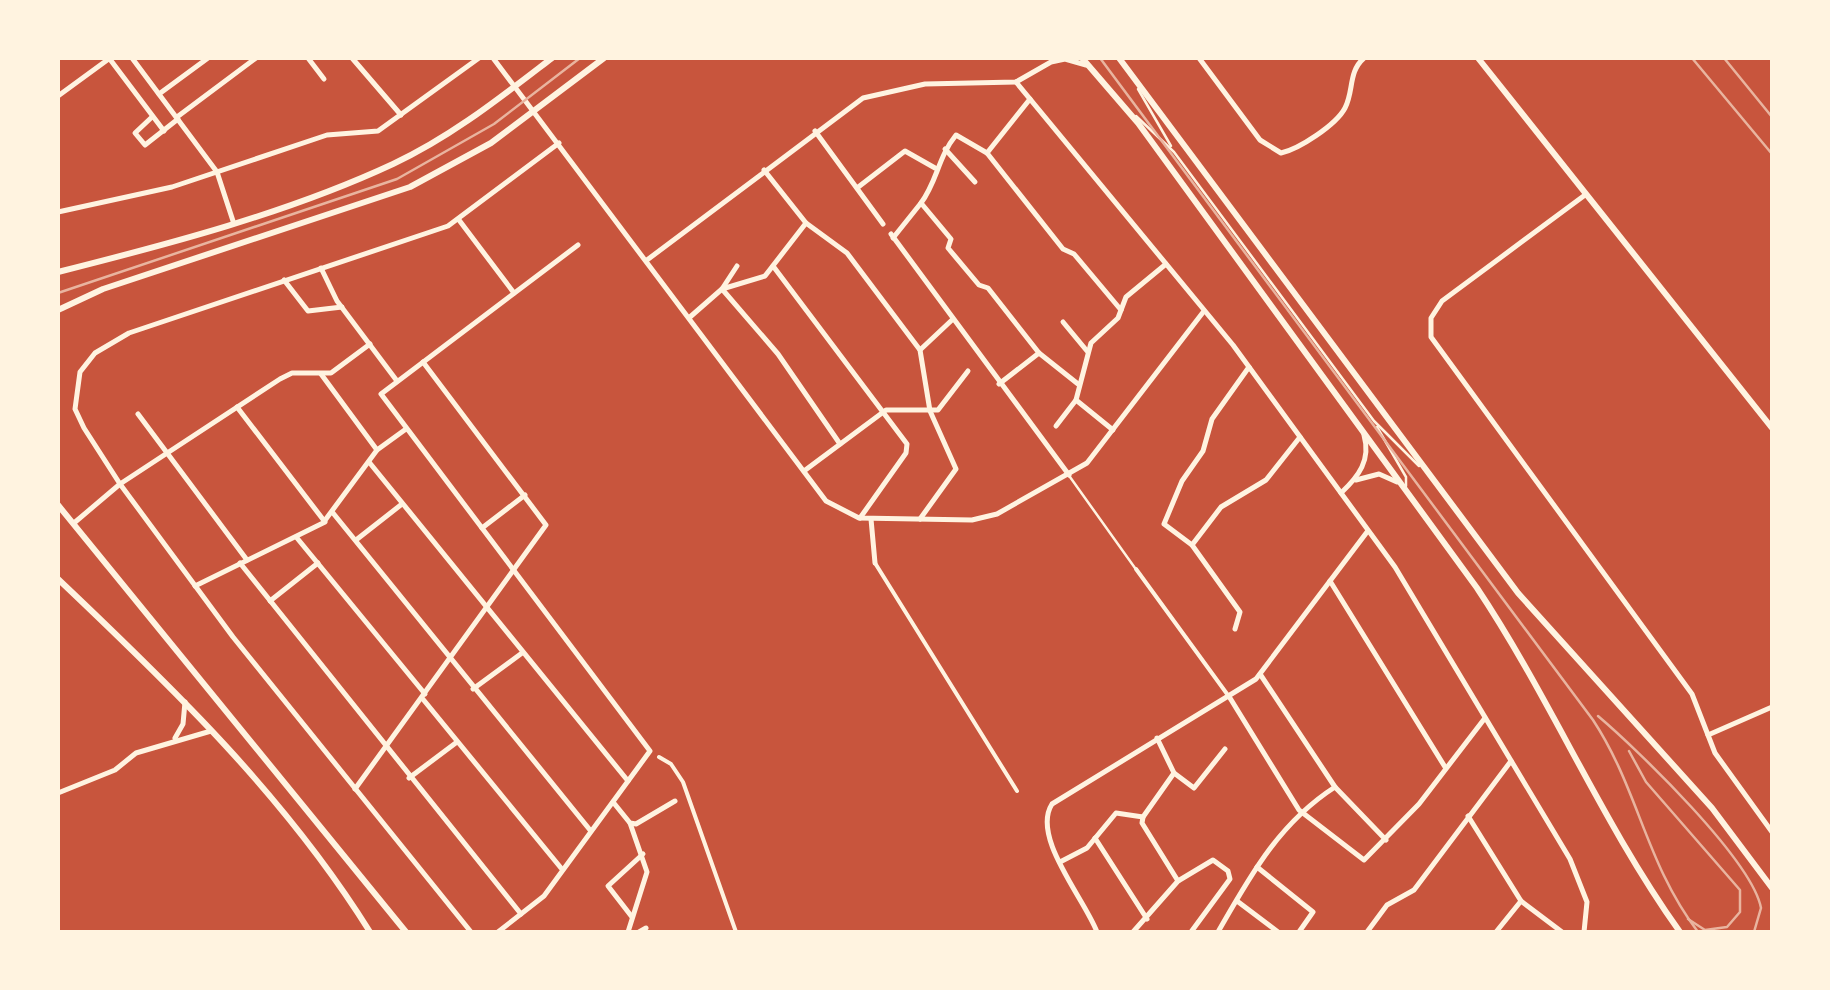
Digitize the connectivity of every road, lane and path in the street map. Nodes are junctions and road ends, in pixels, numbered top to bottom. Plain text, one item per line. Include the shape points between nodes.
1 (110, 58) edge
2 (132, 58) edge
3 (208, 58) edge
4 (256, 58) edge
5 (308, 58) edge
6 (352, 58) edge
7 (479, 58) edge
8 (493, 58) edge
9 (552, 58) edge
10 (604, 58) edge
11 (1082, 58) edge
12 (1120, 58) edge
13 (1199, 58) edge
14 (1364, 58) edge
15 (1478, 58) edge
16 (1052, 60) edge
17 (1096, 72) junction
18 (324, 78) dead end
19 (1136, 79) junction
20 (1016, 82) junction
21 (515, 86) junction
22 (160, 94) junction
23 (58, 96) edge
24 (1030, 99) junction
25 (1122, 103) junction
26 (534, 111) junction
27 (152, 116) junction
28 (401, 116) junction
29 (178, 118) junction
30 (164, 131) junction
31 (815, 131) junction
32 (559, 144) junction
33 (945, 149) junction
34 (1174, 152) junction
35 (986, 153) junction
36 (935, 168) junction
37 (764, 170) junction
38 (217, 172) junction
39 (975, 182) dead end
40 (857, 188) junction
41 (1586, 194) junction
42 (922, 201) junction
43 (58, 212) edge
44 (460, 220) junction
45 (233, 221) junction
46 (806, 224) junction
47 (883, 224) joint
48 (892, 236) junction
49 (578, 245) dead end
50 (647, 260) junction
51 (1166, 264) junction
52 (737, 266) dead end
53 (773, 266) junction
54 (322, 268) junction
55 (58, 272) edge
56 (284, 280) junction
57 (722, 289) junction
58 (514, 294) junction
59 (342, 307) junction
60 (58, 310) edge
61 (1121, 310) junction
62 (1204, 311) junction
63 (690, 318) junction
64 (953, 319) junction
65 (1063, 322) dead end
66 (370, 344) junction
67 (920, 350) junction
68 (1087, 352) junction
69 (1039, 353) junction
70 (423, 362) junction
71 (1249, 367) junction
72 (968, 372) dead end
73 (321, 374) junction
74 (397, 382) junction
75 (1000, 384) junction
76 (1078, 384) junction
77 (1076, 400) junction
78 (237, 407) junction
79 (882, 412) junction
80 (930, 412) junction
81 (138, 414) dead end
82 (1374, 421) junction
83 (1056, 426) dead end
84 (1772, 428) edge
85 (406, 429) junction
86 (1113, 430) junction
87 (1363, 432) junction
88 (1300, 437) junction
89 (840, 444) junction
90 (377, 450) junction
91 (168, 456) junction
92 (369, 462) junction
93 (804, 471) junction
94 (1428, 473) junction
95 (1069, 476) junction
96 (1353, 481) junction
97 (120, 484) junction
98 (1406, 490) junction
99 (1341, 493) junction
100 (525, 495) junction
101 (402, 504) junction
102 (58, 505) edge
103 (333, 513) junction
104 (860, 518) junction
105 (872, 519) junction
106 (920, 519) junction
107 (325, 522) junction
108 (74, 523) junction
109 (482, 528) junction
110 (1368, 531) junction
111 (296, 536) junction
112 (356, 540) junction
113 (1192, 545) junction
114 (248, 560) junction
115 (240, 563) junction
116 (318, 563) junction
117 (875, 563) joint
118 (1136, 569) joint
119 (514, 571) junction
120 (58, 579) edge
121 (1330, 582) junction
122 (195, 586) junction
123 (270, 602) junction
124 (487, 610) junction
125 (1234, 630) dead end
126 (522, 652) junction
127 (450, 660) junction
128 (1260, 674) junction
129 (473, 690) junction
130 (424, 696) junction
131 (1230, 698) junction
132 (186, 701) junction
133 (1770, 709) edge
134 (1486, 717) junction
135 (1772, 718) edge
136 (214, 731) junction
137 (1708, 735) junction
138 (1157, 738) junction
139 (168, 742) junction
140 (457, 742) junction
141 (1226, 749) dead end
142 (385, 750) junction
143 (659, 757) dead end
144 (1512, 760) junction
145 (1445, 767) junction
146 (1174, 774) junction
147 (409, 778) junction
148 (628, 781) junction
149 (1335, 787) junction
150 (356, 789) junction
151 (1018, 791) dead end
152 (58, 792) edge
153 (675, 801) dead end
154 (613, 802) junction
155 (1299, 810) junction
156 (1468, 816) junction
157 (1143, 817) junction
158 (630, 823) junction
159 (590, 830) junction
160 (1772, 832) edge
161 (1094, 838) junction
162 (1386, 840) junction
163 (643, 854) junction
164 (1060, 862) junction
165 (1257, 867) junction
166 (560, 868) junction
167 (1178, 881) junction
168 (1772, 888) edge
169 (1236, 900) junction
170 (1520, 901) junction
171 (521, 914) junction
172 (632, 917) junction
173 (1147, 919) junction
174 (646, 928) dead end
175 (1194, 931) edge
176 (370, 932) edge
177 (406, 932) edge
178 (471, 932) edge
179 (498, 932) edge
180 (628, 932) edge
181 (639, 932) edge
182 (736, 932) edge
183 (1097, 932) edge
184 (1133, 932) edge
185 (1218, 932) edge
186 (1278, 932) edge
187 (1299, 932) edge
188 (1366, 932) edge
189 (1496, 932) edge
190 (1562, 932) edge
191 (1584, 932) edge
192 (1680, 932) edge

1 - 23 street
1 - 27 street
2 - 22 street
3 - 22 street
4 - 29 street
5 - 18 street
6 - 28 street
7 - 28 street
8 - 21 street
9 - 21 main road
10 - 26 main road
11 - 17 main road
12 - 19 main road
13 - 14 street via 1260,140 1281,153 1342,112 1354,69
15 - 41 main road
16 - 17 street via 1077,60
16 - 20 street
17 - 25 main road
19 - 34 lane
19 - 94 main road
20 - 24 street
20 - 31 street via 880,91
21 - 26 street
21 - 45 main road via 391,165
22 - 29 street
24 - 35 street
24 - 51 street
25 - 34 lane
25 - 87 main road
26 - 32 street
26 - 60 main road via 468,158 410,186 102,288
27 - 30 street
27 - 30 street via 135,133 145,146
28 - 38 street via 378,131 327,136
29 - 30 street
29 - 38 street
31 - 37 street
31 - 40 street
32 - 44 street
32 - 50 street
33 - 35 street via 959,134
33 - 36 street
33 - 39 street
34 - 82 lane
35 - 61 street
36 - 40 street via 907,150
36 - 42 street
37 - 46 street
37 - 50 street
38 - 43 street
38 - 45 street
40 - 47 street
41 - 84 main road
41 - 137 street via 1442,301 1430,330 1460,381 1692,694
42 - 48 street
42 - 69 street via 952,240 948,248
44 - 54 street
44 - 58 street
45 - 55 main road
46 - 53 street
46 - 67 street via 847,253
47 - 48 street
48 - 64 street
49 - 58 street
50 - 63 street
51 - 61 street via 1126,297
51 - 62 street
52 - 57 street
53 - 57 street via 765,276
53 - 79 street
54 - 56 street
54 - 59 street
56 - 59 street via 308,311
56 - 97 street via 129,333 91,356 75,383 76,409
57 - 63 street
57 - 89 street via 778,354
58 - 70 street
59 - 66 street
61 - 68 street
62 - 71 street
62 - 86 street
63 - 93 street
64 - 67 street
64 - 75 street
65 - 68 street
66 - 73 street
66 - 74 street
67 - 80 street
68 - 76 street
69 - 75 street
69 - 76 street
70 - 74 street
70 - 100 street
71 - 88 street
71 - 113 street via 1212,420 1204,451 1164,524
72 - 80 street
73 - 78 street via 289,374
73 - 90 street
74 - 85 street via 381,394
75 - 95 street
76 - 77 street
77 - 83 street
77 - 86 street
78 - 91 street
78 - 107 street
79 - 80 street
79 - 89 street
79 - 104 street via 906,442 906,453
80 - 106 street via 956,469
81 - 91 street
82 - 94 lane
82 - 98 lane via 1406,477
85 - 90 street
85 - 109 street
86 - 95 street
87 - 96 street via 1366,457
87 - 98 main road
88 - 99 street
88 - 113 street via 1266,480 1221,507
89 - 93 street
90 - 92 street
91 - 97 street
91 - 114 street
92 - 101 street
92 - 103 street
93 - 104 street via 830,505
94 - 168 main road via 1539,620 1712,808
95 - 106 street via 991,517
95 - 118 lane
96 - 98 street via 1380,474
96 - 99 street
97 - 108 street
97 - 122 street
98 - 192 main road via 1500,622 1621,842
99 - 110 street
100 - 109 street
100 - 119 street via 545,528
101 - 112 street
101 - 124 street
102 - 108 main road
103 - 107 street
103 - 112 street
104 - 105 street
105 - 106 street
105 - 117 street
107 - 111 street
108 - 177 main road
109 - 119 street
110 - 121 street
110 - 134 street
111 - 114 street
111 - 116 street
112 - 127 street
113 - 125 street via 1240,612
114 - 115 street
115 - 122 street
115 - 123 street
116 - 123 street
116 - 130 street
117 - 151 street
118 - 131 street
119 - 124 street
119 - 148 street via 650,751
120 - 132 main road
121 - 128 street
121 - 145 street
122 - 150 street
123 - 142 street
124 - 126 street
124 - 127 street
126 - 129 street
126 - 148 street
127 - 129 street
127 - 130 street
128 - 131 street
128 - 149 street
129 - 159 street
130 - 140 street
130 - 142 street
131 - 138 street
131 - 155 street
132 - 136 main road
132 - 139 street via 182,728
133 - 135 street
133 - 137 street
134 - 144 street
134 - 145 street
136 - 139 street
136 - 176 main road via 306,841
137 - 160 street
138 - 146 street
138 - 164 street via 1063,794 1048,810 1046,832
139 - 152 street
140 - 147 street
140 - 166 street
141 - 146 street via 1196,788
142 - 147 street
142 - 150 street
143 - 182 street via 683,782
144 - 156 street
144 - 191 street via 1583,884
145 - 162 street
146 - 157 street
147 - 171 street
148 - 154 street
149 - 155 street
149 - 162 street
150 - 178 street
153 - 158 street via 644,822
154 - 158 street
154 - 159 street
155 - 162 street via 1364,860
155 - 165 street
156 - 170 street
156 - 188 street via 1414,890 1387,905
157 - 161 street via 1116,813
157 - 167 street
158 - 163 street
159 - 166 street
161 - 164 street
161 - 173 street
163 - 172 street via 647,874
163 - 172 street via 608,886
164 - 183 street
165 - 169 street
165 - 187 street via 1313,912
166 - 171 street via 544,896
167 - 173 street
167 - 175 street via 1213,860 1230,874
169 - 185 street
169 - 186 street
170 - 189 street
170 - 190 street
171 - 179 street
172 - 180 street
173 - 184 street
174 - 181 street

